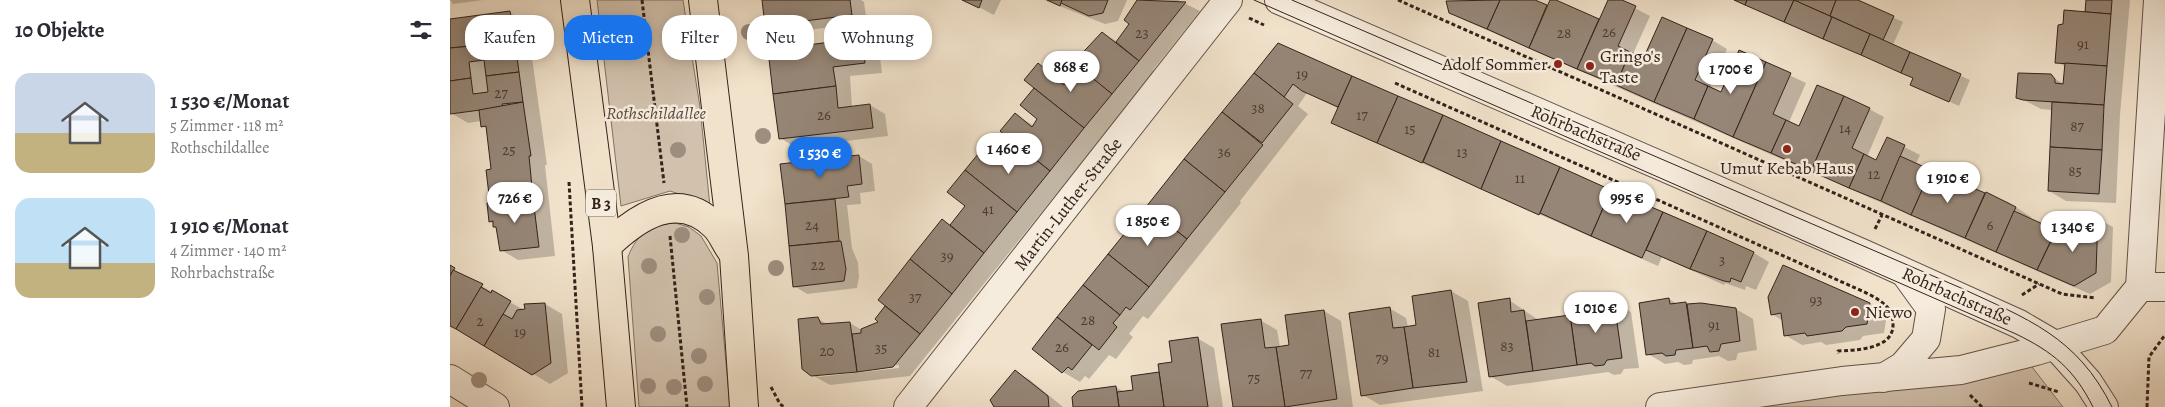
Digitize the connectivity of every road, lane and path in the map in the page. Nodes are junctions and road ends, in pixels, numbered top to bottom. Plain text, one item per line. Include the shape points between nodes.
1 (575, 0) edge
2 (642, 0) edge
3 (703, 0) edge
4 (1279, 0) edge
5 (1398, 0) edge
6 (2158, 0) edge
7 (1226, 3) edge
8 (1266, 26) dead end
9 (1393, 82) dead end
10 (568, 178) dead end
11 (665, 188) dead end
12 (669, 227) dead end
13 (607, 246) junction
14 (734, 256) junction
15 (1904, 272) junction
16 (2039, 284) junction
17 (2153, 287) edge
18 (2019, 297) dead end
19 (2117, 316) junction
20 (2165, 335) edge
21 (2055, 345) junction
22 (1883, 378) junction
23 (450, 380) edge
24 (1842, 381) junction
25 (2026, 382) dead end
26 (2063, 393) dead end
27 (495, 407) edge
28 (582, 407) edge
29 (622, 407) edge
30 (687, 407) edge
31 (744, 407) edge
32 (908, 407) edge
33 (1660, 407) edge
34 (2104, 407) edge
35 (2147, 407) edge

1 - 13 main road, B 3
2 - 11 path
3 - 14 main road
4 - 15 street, Rohrbachstraße
5 - 16 path
6 - 17 street
7 - 8 path
7 - 32 street, Martin-Luther-Straße
9 - 24 path via 1851,286 1885,305 1894,317 1893,330 1885,341 1867,348 1838,351
10 - 28 path
12 - 30 path
13 - 14 main road via 626,227 645,215 667,208 692,210 715,226
13 - 29 main road, B 3
14 - 31 main road
15 - 21 street, Rohrbachstraße via 2019,324
15 - 22 street via 1931,310 1926,338 1903,366
16 - 18 path
16 - 19 path via 2062,294 2095,298
17 - 19 street
19 - 21 street via 2105,330
20 - 35 path via 2149,357
21 - 22 street via 1961,370
21 - 34 street, Rohrbachstraße via 2088,382
22 - 24 street
23 - 27 street
24 - 33 street
25 - 26 path

